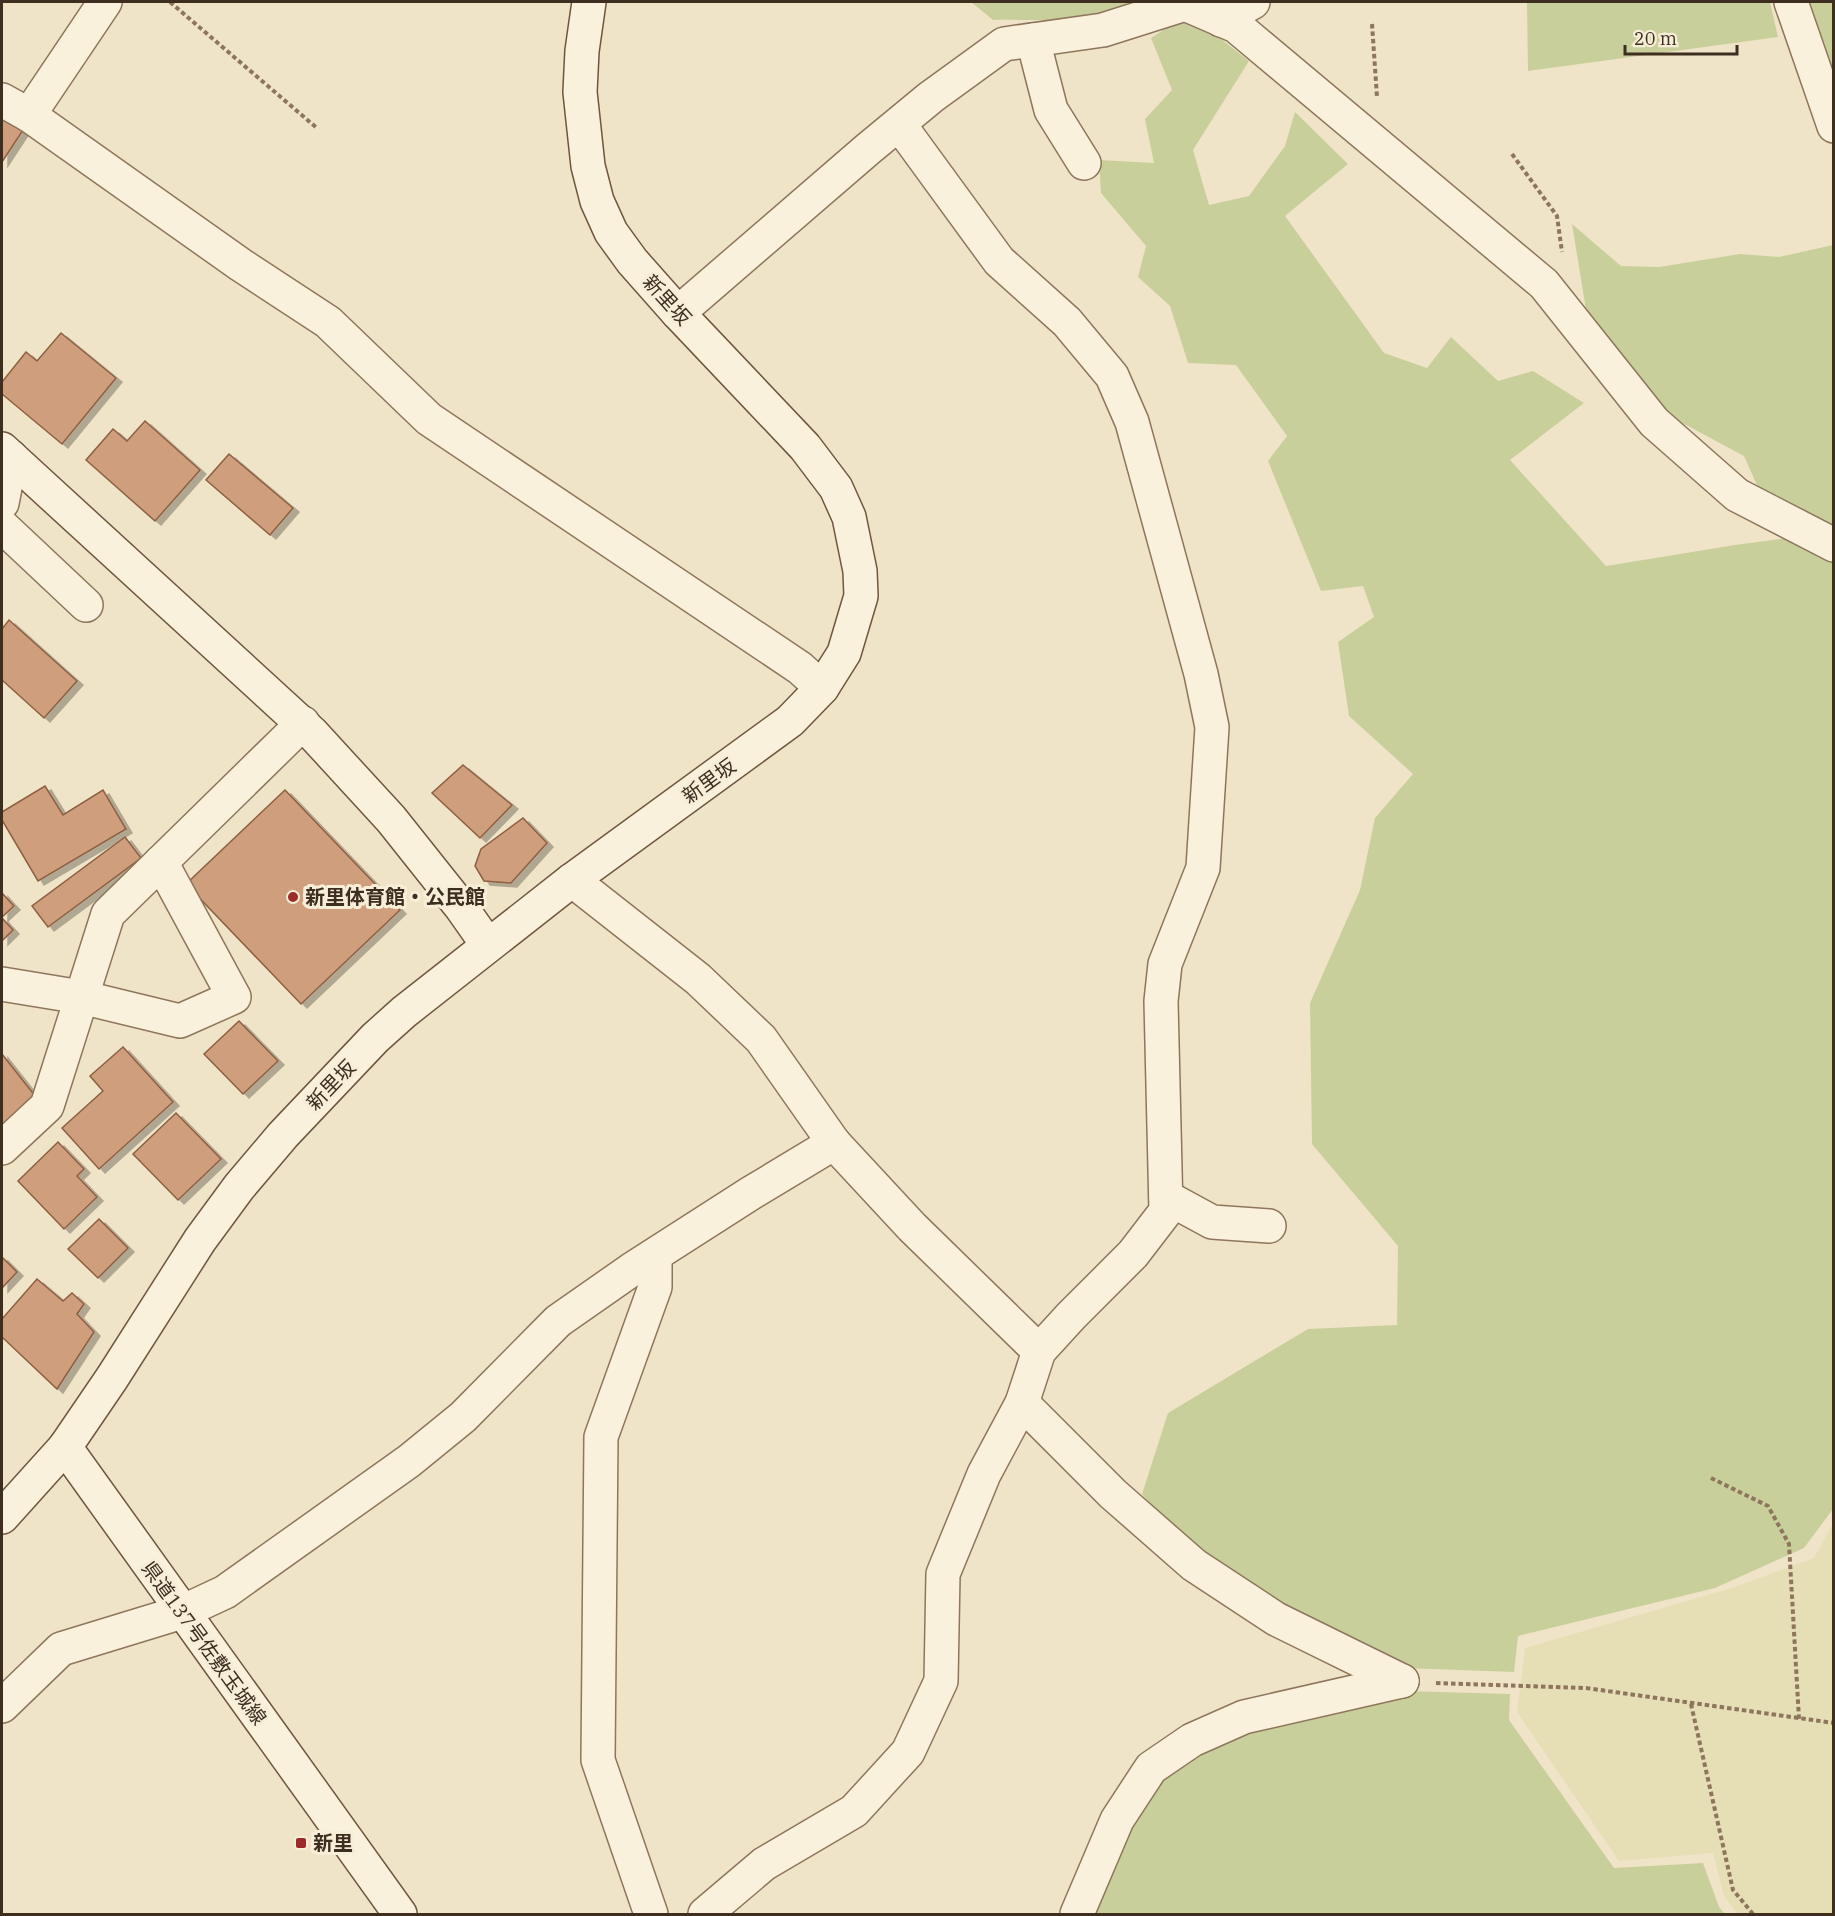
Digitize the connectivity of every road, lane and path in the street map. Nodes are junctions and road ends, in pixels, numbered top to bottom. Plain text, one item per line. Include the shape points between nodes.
1 (105, 2) edge
2 (172, 2) edge
3 (588, 2) edge
4 (1253, 2) edge
5 (1791, 2) edge
6 (1221, 20) junction
7 (1372, 24) dead end
8 (1034, 40) junction
9 (15, 107) edge
10 (899, 124) junction
11 (1833, 126) edge
12 (318, 129) dead end
13 (1381, 148) junction
14 (1512, 154) dead end
15 (1084, 163) dead end
16 (1564, 262) dead end
17 (678, 313) junction
18 (6, 453) edge
19 (2, 503) edge
20 (2, 526) edge
21 (1833, 545) edge
22 (86, 605) dead end
23 (822, 688) junction
24 (303, 723) junction
25 (161, 862) junction
26 (572, 880) junction
27 (488, 944) junction
28 (2, 984) edge
29 (81, 998) junction
30 (834, 1143) junction
31 (2, 1148) edge
32 (1166, 1197) junction
33 (1269, 1226) dead end
34 (655, 1256) junction
35 (1040, 1352) junction
36 (1022, 1403) junction
37 (65, 1447) junction
38 (1711, 1478) dead end
39 (2, 1517) edge
40 (182, 1612) junction
41 (1402, 1682) junction
42 (1691, 1704) junction
43 (2, 1706) edge
44 (1799, 1719) junction
45 (1833, 1723) edge
46 (400, 1914) edge
47 (651, 1914) edge
48 (705, 1914) edge
49 (1077, 1914) edge
50 (1753, 1914) edge

1 - 9 street
2 - 12 path
3 - 17 street, 新里坂 via 580,92 588,166 597,201 611,232
4 - 6 street
5 - 11 street
6 - 8 street via 1185,4 1103,30
6 - 13 street via 1236,26
7 - 13 path
8 - 10 street via 1004,44
8 - 15 street via 1051,110
9 - 23 street via 327,322 429,419 801,668
10 - 17 street
10 - 32 street via 999,261 1067,322 1112,376 1132,422 1201,674 1212,727 1203,868 1165,964 1161,1001
13 - 21 street via 1544,284 1654,422 1737,495
14 - 16 path via 1557,216
17 - 23 street, 新里坂 via 805,447 836,488 849,517 861,596 844,653
18 - 19 street
18 - 24 street
20 - 22 street
23 - 26 street, 新里坂 via 790,721
24 - 25 street
24 - 27 street via 391,819
25 - 29 street via 108,914
25 - 29 street via 234,997 180,1021
26 - 27 street, 新里坂
26 - 30 street via 698,980 761,1040
27 - 37 street, 新里坂 via 382,1031 261,1161 200,1240
28 - 29 street
29 - 31 street via 47,1106
30 - 34 street
30 - 35 street via 912,1227
32 - 33 street via 1212,1222
32 - 35 street via 1166,1211 1133,1254
34 - 40 street via 558,1321 463,1418 410,1461 225,1592
34 - 47 street via 655,1287 601,1437 598,1760
35 - 36 street
36 - 41 street via 1113,1494 1194,1565 1276,1619
36 - 48 street via 984,1474 943,1574 941,1682 908,1752 854,1811 764,1864
37 - 39 street
37 - 40 street, 県道137号佐敷玉城線
38 - 44 path via 1768,1506 1789,1544
40 - 43 street via 61,1649
40 - 46 street, 県道137号佐敷玉城線
41 - 42 path via 1586,1688
41 - 49 street via 1244,1717 1192,1740 1150,1767 1117,1820
42 - 44 path
42 - 50 path via 1733,1890
44 - 45 path

